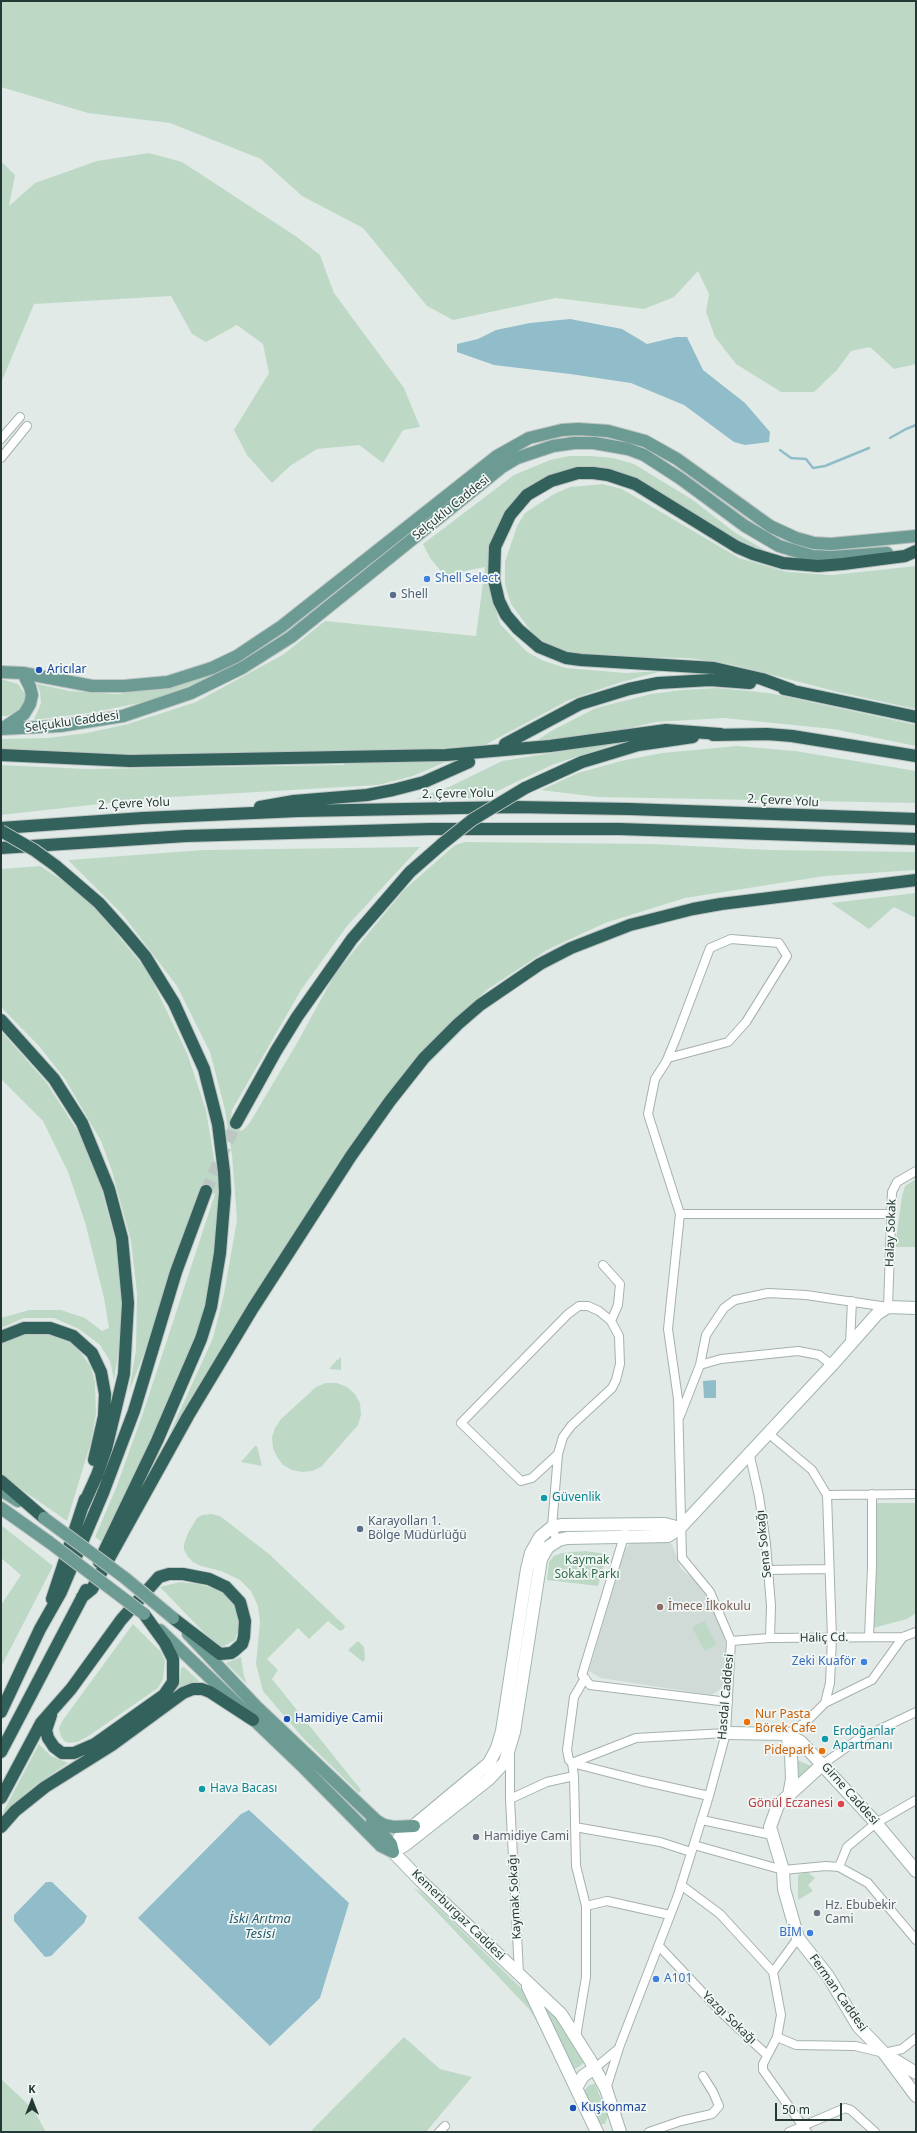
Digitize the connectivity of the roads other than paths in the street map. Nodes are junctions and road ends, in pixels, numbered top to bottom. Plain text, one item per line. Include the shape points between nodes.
1 (20, 417) dead end
2 (27, 426) dead end
3 (1, 439) edge
4 (1, 458) edge
5 (916, 536) edge
6 (916, 550) edge
7 (1, 672) edge
8 (23, 673) junction
9 (792, 690) junction
10 (916, 717) edge
11 (2, 730) edge
12 (720, 734) junction
13 (505, 744) dead end
14 (1, 755) edge
15 (916, 756) edge
16 (469, 762) dead end
17 (240, 814) junction
18 (916, 819) edge
19 (1, 828) edge
20 (1, 831) edge
21 (916, 839) edge
22 (1, 848) edge
23 (916, 880) edge
24 (1, 1020) edge
25 (666, 1062) junction
26 (236, 1123) tunnel mouth
27 (916, 1171) edge
28 (206, 1192) tunnel mouth
29 (680, 1214) junction
30 (890, 1214) junction
31 (603, 1265) dead end
32 (852, 1301) junction
33 (888, 1307) junction
34 (916, 1308) edge
35 (611, 1321) junction
36 (1, 1337) edge
37 (850, 1343) junction
38 (700, 1365) junction
39 (832, 1365) junction
40 (679, 1419) junction
41 (768, 1433) junction
42 (749, 1452) junction
43 (558, 1454) junction
44 (1, 1481) edge
45 (1, 1490) edge
46 (827, 1494) junction
47 (872, 1494) junction
48 (916, 1494) edge
49 (83, 1506) junction
50 (1, 1508) edge
51 (44, 1518) junction
52 (552, 1527) junction
53 (680, 1528) junction
54 (625, 1531) junction
55 (557, 1541) junction
56 (828, 1569) junction
57 (767, 1570) junction
58 (82, 1597) junction
59 (50, 1610) junction
60 (144, 1614) junction
61 (173, 1618) junction
62 (916, 1632) edge
63 (903, 1636) junction
64 (869, 1637) junction
65 (770, 1638) junction
66 (832, 1638) junction
67 (731, 1641) junction
68 (585, 1678) junction
69 (728, 1702) junction
70 (825, 1703) junction
71 (54, 1709) junction
72 (1, 1712) edge
73 (916, 1712) edge
74 (253, 1720) junction
75 (726, 1733) junction
76 (787, 1734) junction
77 (510, 1750) junction
78 (1, 1752) edge
79 (572, 1763) junction
80 (823, 1764) junction
81 (574, 1776) junction
82 (789, 1795) junction
83 (708, 1796) junction
84 (1, 1798) edge
85 (510, 1799) junction
86 (916, 1800) edge
87 (358, 1804) junction
88 (702, 1820) junction
89 (876, 1823) junction
90 (414, 1826) junction
91 (1, 1827) edge
92 (576, 1827) junction
93 (772, 1835) junction
94 (692, 1848) junction
95 (393, 1852) junction
96 (839, 1867) junction
97 (783, 1870) junction
98 (916, 1871) edge
99 (681, 1885) junction
100 (586, 1906) junction
101 (670, 1915) junction
102 (798, 1938) junction
103 (916, 1940) edge
104 (658, 1946) junction
105 (773, 1972) junction
106 (521, 1976) junction
107 (576, 2037) junction
108 (777, 2037) junction
109 (916, 2038) edge
110 (620, 2045) junction
111 (884, 2053) junction
112 (767, 2055) junction
113 (595, 2068) junction
114 (916, 2073) edge
115 (703, 2076) dead end
116 (576, 2088) junction
117 (606, 2090) junction
118 (916, 2096) edge
119 (805, 2129) edge
120 (617, 2130) edge
121 (597, 2132) edge
122 (649, 2132) edge
123 (789, 2132) edge
124 (875, 2132) edge

1 - 3 street
2 - 4 street
5 - 8 main road, Selçuklu Caddesi via 838,544 814,543 796,538 770,526 667,452 645,441 608,431 562,430 529,438 498,456 296,616 225,662 168,682 124,686 92,686
6 - 9 highway via 905,556 843,564 818,566 783,563 737,547 635,484 594,473 563,476 538,487 519,502 503,527 495,547 494,564 499,600 506,615 539,647 566,658 581,660 714,668 762,679
6 - 11 main road, Selçuklu Caddesi via 832,557 812,556 794,551 764,539 644,455 594,443 553,446 517,458 502,467 291,637 242,668 191,693 123,716 60,726
7 - 8 main road, Selçuklu Caddesi
8 - 11 main road via 30,687 30,704 24,714
9 - 10 highway
9 - 13 highway via 762,684 710,680 658,683 580,704
12 - 14 highway via 666,730 543,747 446,755 130,761
12 - 15 highway via 767,734 820,739
12 - 26 highway, bridge via 638,745 582,762 525,788 472,820 442,844 390,893 348,945 288,1031
16 - 17 highway via 424,782 393,790 367,795 278,803
17 - 18 highway, 2. Çevre Yolu via 514,807
17 - 19 highway, 2. Çevre Yolu
20 - 58 highway, bridge via 56,866 99,903 145,956 174,1003 195,1047 218,1124 224,1172 220,1253 211,1307 201,1339 157,1441
21 - 22 highway via 620,829 430,829 165,837
23 - 58 highway via 721,904 630,925 571,948 540,964 474,1010 440,1042 410,1076 324,1196 188,1416 92,1589
24 - 49 highway via 54,1080 82,1123 109,1189 122,1238 128,1303 124,1374 104,1455 92,1490
25 - 25 street via 668,1058 728,1042 746,1022 787,956 779,943 731,939 710,948
25 - 29 street via 655,1080 648,1114
27 - 30 street, Halay Sokak via 897,1182 892,1192
28 - 59 highway via 176,1272 138,1398 112,1470 71,1570
29 - 30 street
29 - 40 street, Hasdal Caddesi via 668,1329
30 - 33 street, Halay Sokak
31 - 35 street via 620,1284 618,1304
32 - 33 street
32 - 37 street
32 - 38 street via 768,1293 735,1300 724,1308 706,1335
33 - 34 street
33 - 37 street via 867,1323
35 - 43 street via 619,1336 620,1364 616,1380 601,1399 571,1426 563,1437
35 - 43 street via 599,1311 588,1306 579,1306 568,1314 461,1423 521,1481 532,1478
36 - 49 highway via 24,1328 50,1328 73,1336 83,1343 97,1362 104,1383 105,1404
37 - 39 street
38 - 39 street via 721,1359 798,1351 819,1355
38 - 40 street
39 - 41 street
40 - 53 street, Hasdal Caddesi
41 - 42 street
41 - 46 street via 812,1470
42 - 53 street
42 - 57 street, Sena Sokağı via 759,1496
43 - 52 street
44 - 51 highway
45 - 51 main road
46 - 47 street
46 - 56 street
47 - 48 street
47 - 64 street
49 - 59 highway via 55,1586
50 - 60 main road, bridge
51 - 61 main road, bridge via 134,1585
52 - 54 street
52 - 55 street
52 - 90 street via 540,1537 531,1553 502,1731 497,1748 482,1769
53 - 54 street via 665,1524
53 - 67 street, Hasdal Caddesi via 682,1558 710,1592
54 - 55 street
54 - 68 street via 582,1675
55 - 77 street via 548,1547 541,1559
56 - 57 street
56 - 66 street
57 - 65 street, Sena Sokağı via 771,1606
58 - 78 highway
59 - 72 highway
60 - 71 highway via 173,1659 173,1682 164,1695 95,1744 74,1753 62,1753 48,1738 46,1730
60 - 74 main road
61 - 71 highway via 187,1626 207,1646 220,1654 231,1653 242,1644 245,1621 240,1602 226,1587 209,1579 183,1574 164,1575 153,1582 121,1620
61 - 87 main road via 256,1706
62 - 63 street, Haliç Cd.
63 - 64 street, Haliç Cd.
63 - 70 street via 872,1680
64 - 66 street, Haliç Cd.
65 - 66 street, Haliç Cd.
65 - 67 street, Haliç Cd.
66 - 70 street via 830,1683
67 - 69 street, Hasdal Caddesi
68 - 69 street via 590,1685
68 - 79 street via 574,1697 570,1719 567,1750
69 - 75 street, Hasdal Caddesi
70 - 76 street via 806,1722
71 - 84 highway via 41,1723
73 - 80 street via 856,1740
74 - 91 highway via 202,1689 183,1693 112,1745 34,1796 15,1811
74 - 95 main road via 381,1846
75 - 76 street
75 - 79 street via 636,1738
75 - 83 street, Hasdal Caddesi
76 - 80 street, Girne Caddesi via 801,1742
76 - 82 street via 792,1755
77 - 85 street, Kaymak Sokağı
77 - 95 street via 505,1762 489,1780 406,1845
79 - 81 street
79 - 83 street
80 - 82 street, Ferman Caddesi
80 - 89 street, Girne Caddesi
81 - 85 street via 547,1782
81 - 92 street
82 - 93 street, Ferman Caddesi via 778,1805 770,1827
83 - 88 street, Hasdal Caddesi
85 - 106 street, Kaymak Sokağı
86 - 89 street
87 - 90 main road via 384,1825 401,1828
87 - 95 main road via 391,1844
88 - 93 street
88 - 94 street, Hasdal Caddesi
89 - 96 street via 847,1847
89 - 98 street, Girne Caddesi
90 - 95 street via 399,1838
92 - 94 street
92 - 100 street via 576,1866
93 - 97 street, Ferman Caddesi
94 - 97 street
94 - 99 street, Hasdal Caddesi
95 - 106 street, Kemerburgaz Caddesi via 420,1881
96 - 97 street
96 - 103 street via 868,1882
97 - 102 street, Ferman Caddesi via 784,1889
99 - 101 street, Hasdal Caddesi
99 - 105 street via 720,1914
100 - 101 street via 607,1901
100 - 107 street via 586,1977
101 - 104 street, Hasdal Caddesi
102 - 105 street
102 - 111 street, Ferman Caddesi via 828,1976 858,2026
104 - 110 street, Hasdal Caddesi
104 - 112 street, Yazgı Sokağı via 720,2011
105 - 108 street via 781,2015
106 - 107 street, Kemerburgaz Caddesi via 561,2014
106 - 116 street, Kemerburgaz Caddesi
107 - 113 street, Kemerburgaz Caddesi
108 - 111 street via 796,2045 855,2046
108 - 112 street
109 - 111 street via 902,2049
110 - 113 street, Hasdal Caddesi via 615,2053
110 - 117 street, Hasdal Caddesi
111 - 114 street, Ferman Caddesi
111 - 118 street, Ferman Caddesi
112 - 119 street via 763,2064 765,2075
113 - 116 street via 583,2076
113 - 117 street, Kemerburgaz Caddesi
115 - 122 street via 719,2106 712,2114 681,2120
116 - 121 street, Kemerburgaz Caddesi
117 - 120 street, Kemerburgaz Caddesi
119 - 123 street
119 - 124 street via 845,2108 851,2110

